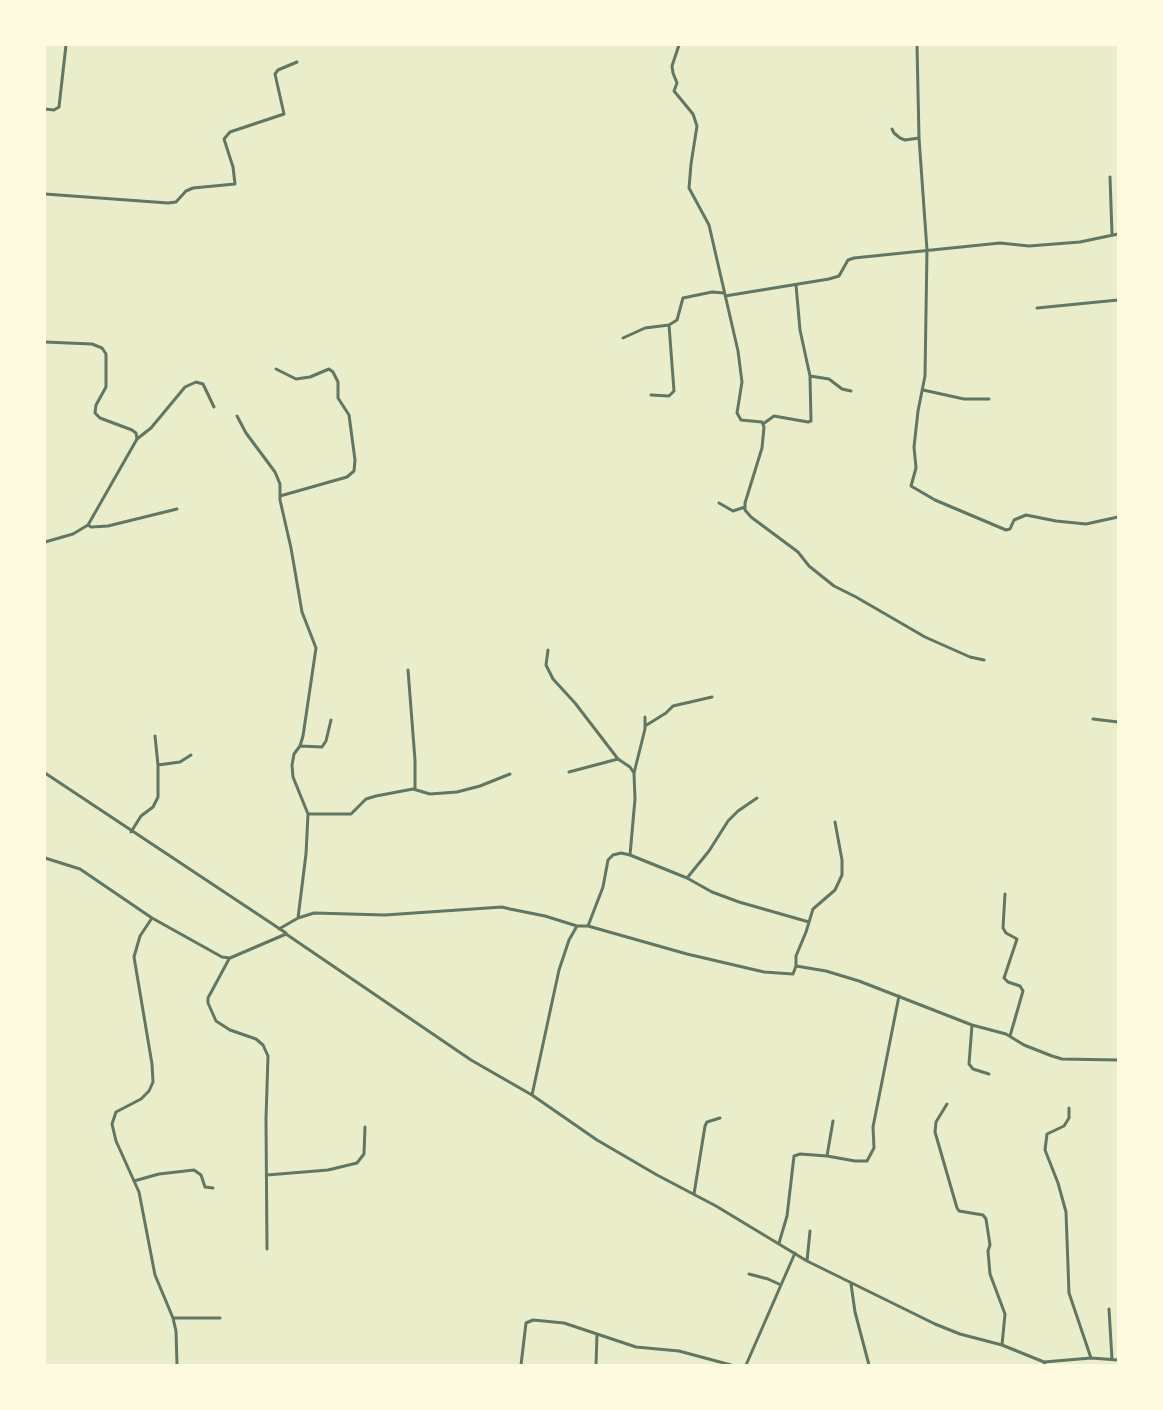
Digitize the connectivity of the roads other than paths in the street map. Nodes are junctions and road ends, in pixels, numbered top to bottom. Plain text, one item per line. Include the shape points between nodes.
1 (66, 45) edge
2 (679, 45) edge
3 (917, 45) edge
4 (297, 62) dead end
5 (45, 109) edge
6 (892, 129) dead end
7 (919, 138) junction
8 (1110, 177) dead end
9 (45, 194) edge
10 (1112, 234) junction
11 (1118, 234) edge
12 (927, 250) junction
13 (796, 285) junction
14 (725, 295) junction
15 (1118, 300) edge
16 (1037, 308) dead end
17 (669, 325) junction
18 (622, 338) dead end
19 (45, 342) edge
20 (276, 369) dead end
21 (810, 376) junction
22 (923, 390) junction
23 (851, 391) dead end
24 (651, 395) dead end
25 (989, 399) dead end
26 (214, 408) dead end
27 (237, 416) dead end
28 (763, 424) junction
29 (137, 439) junction
30 (280, 496) junction
31 (719, 503) dead end
32 (745, 507) junction
33 (177, 509) dead end
34 (1118, 517) edge
35 (88, 525) junction
36 (45, 542) edge
37 (548, 650) dead end
38 (984, 660) dead end
39 (408, 670) dead end
40 (712, 697) dead end
41 (645, 717) dead end
42 (1094, 719) dead end
43 (331, 720) dead end
44 (1118, 722) edge
45 (645, 726) junction
46 (155, 736) dead end
47 (300, 746) junction
48 (191, 755) dead end
49 (618, 759) junction
50 (158, 765) junction
51 (568, 772) dead end
52 (45, 773) edge
53 (634, 773) junction
54 (510, 774) dead end
55 (415, 789) junction
56 (758, 798) dead end
57 (308, 814) junction
58 (835, 822) dead end
59 (131, 832) junction
60 (630, 855) junction
61 (45, 858) edge
62 (687, 878) junction
63 (1005, 894) dead end
64 (152, 918) junction
65 (298, 918) junction
66 (809, 921) junction
67 (577, 926) junction
68 (588, 926) junction
69 (279, 928) junction
70 (286, 934) junction
71 (230, 958) junction
72 (796, 966) junction
73 (899, 996) junction
74 (972, 1025) junction
75 (1010, 1036) junction
76 (1118, 1060) edge
77 (989, 1074) dead end
78 (532, 1095) junction
79 (947, 1104) dead end
80 (1069, 1108) dead end
81 (720, 1118) dead end
82 (832, 1120) dead end
83 (365, 1127) dead end
84 (827, 1156) junction
85 (267, 1175) junction
86 (134, 1181) junction
87 (213, 1188) dead end
88 (694, 1194) junction
89 (810, 1231) dead end
90 (779, 1243) junction
91 (267, 1249) dead end
92 (795, 1253) junction
93 (807, 1261) junction
94 (749, 1274) dead end
95 (851, 1284) junction
96 (781, 1285) junction
97 (1108, 1309) dead end
98 (173, 1318) junction
99 (220, 1318) dead end
100 (597, 1333) junction
101 (1002, 1345) junction
102 (1091, 1358) junction
103 (1112, 1359) junction
104 (1118, 1360) edge
105 (1045, 1364) edge
106 (177, 1365) edge
107 (521, 1365) edge
108 (596, 1365) edge
109 (731, 1365) edge
110 (746, 1365) edge
111 (869, 1365) edge

1 - 5 street via 59,107
2 - 14 street via 672,66 677,82 674,91 693,114 697,126 689,188 709,225
3 - 7 street
4 - 9 street via 275,74 284,114 230,132 224,139 235,184 193,188 176,202 168,203
6 - 7 street via 905,140
7 - 12 street
8 - 10 street
10 - 11 street
10 - 12 street via 1080,242 1029,246 1000,243
12 - 13 street via 850,259 839,276
12 - 22 street
13 - 14 street
13 - 21 street
14 - 17 street via 712,292 685,296 677,320
14 - 28 street via 742,372 738,416
15 - 16 street
17 - 18 street via 645,328
17 - 24 street via 674,391 669,396
19 - 29 street via 102,348 106,354 106,387 95,413 132,430
20 - 30 street via 296,379 331,370 338,382 338,398 349,415 355,460 349,476
21 - 23 street via 829,379
21 - 28 street via 811,421 774,416
22 - 25 street via 964,399
22 - 34 street via 915,435 911,485 914,489 1006,530 1014,520 1026,515 1086,524
26 - 29 street via 203,384 196,381 185,387
27 - 30 street via 275,472
28 - 32 street via 762,448
29 - 35 street
30 - 47 street via 302,612 316,648
31 - 32 street via 733,511
32 - 38 street via 834,586 925,637
33 - 35 street via 108,526
35 - 36 street via 74,534
37 - 49 street via 546,665 550,674
39 - 55 street
40 - 45 street via 673,706
41 - 45 street
42 - 44 street
43 - 47 street via 321,747
45 - 53 street
46 - 50 street
47 - 57 street via 293,758 292,772
48 - 50 street via 180,762
49 - 51 street
49 - 53 street
50 - 59 street via 156,803
52 - 59 street
53 - 60 street
54 - 55 street via 457,792 430,794
55 - 57 street via 367,798 351,814
56 - 62 street via 728,821
57 - 65 street
58 - 66 street via 842,876 835,890 813,909
59 - 69 street
60 - 62 street
60 - 68 street via 617,853 609,859
61 - 64 street via 80,869
62 - 66 street via 740,902
63 - 75 street via 1002,925 1006,933 1017,939 1004,978 1023,991
64 - 71 street via 214,954
64 - 86 street via 140,936 134,957 153,1082 146,1094 116,1112 112,1119 116,1141
65 - 67 street via 314,913 385,915 502,907
65 - 69 street
66 - 72 street
67 - 68 street
67 - 78 street via 559,970
68 - 72 street via 764,972 793,974
69 - 70 street
70 - 71 street
70 - 78 street via 471,1060
71 - 85 street via 208,1003 216,1021 256,1040 267,1053
72 - 73 street via 826,971
73 - 74 street
73 - 84 street via 873,1127 872,1155 862,1162
74 - 75 street
74 - 77 street via 969,1064
75 - 76 street via 1052,1056
78 - 88 street via 610,1148
79 - 101 street via 935,1131 957,1208 985,1216 990,1274 1005,1314
80 - 102 street via 1064,1126 1047,1134 1045,1150 1066,1212 1069,1293
81 - 88 street via 705,1126
82 - 84 street
83 - 85 street via 364,1154 357,1163 328,1170
84 - 90 street via 800,1154 793,1158 787,1216
85 - 91 street
86 - 87 street via 194,1170 205,1186
86 - 98 street via 155,1275
88 - 90 street
89 - 93 street
90 - 92 street
92 - 93 street
92 - 96 street
93 - 95 street
94 - 96 street
95 - 101 street via 935,1324
95 - 111 street
96 - 110 street
97 - 103 street
98 - 99 street
98 - 106 street
100 - 107 street via 564,1323 529,1321
100 - 108 street
100 - 109 street via 636,1347 679,1351
101 - 105 street
102 - 103 street
102 - 105 street
103 - 104 street

